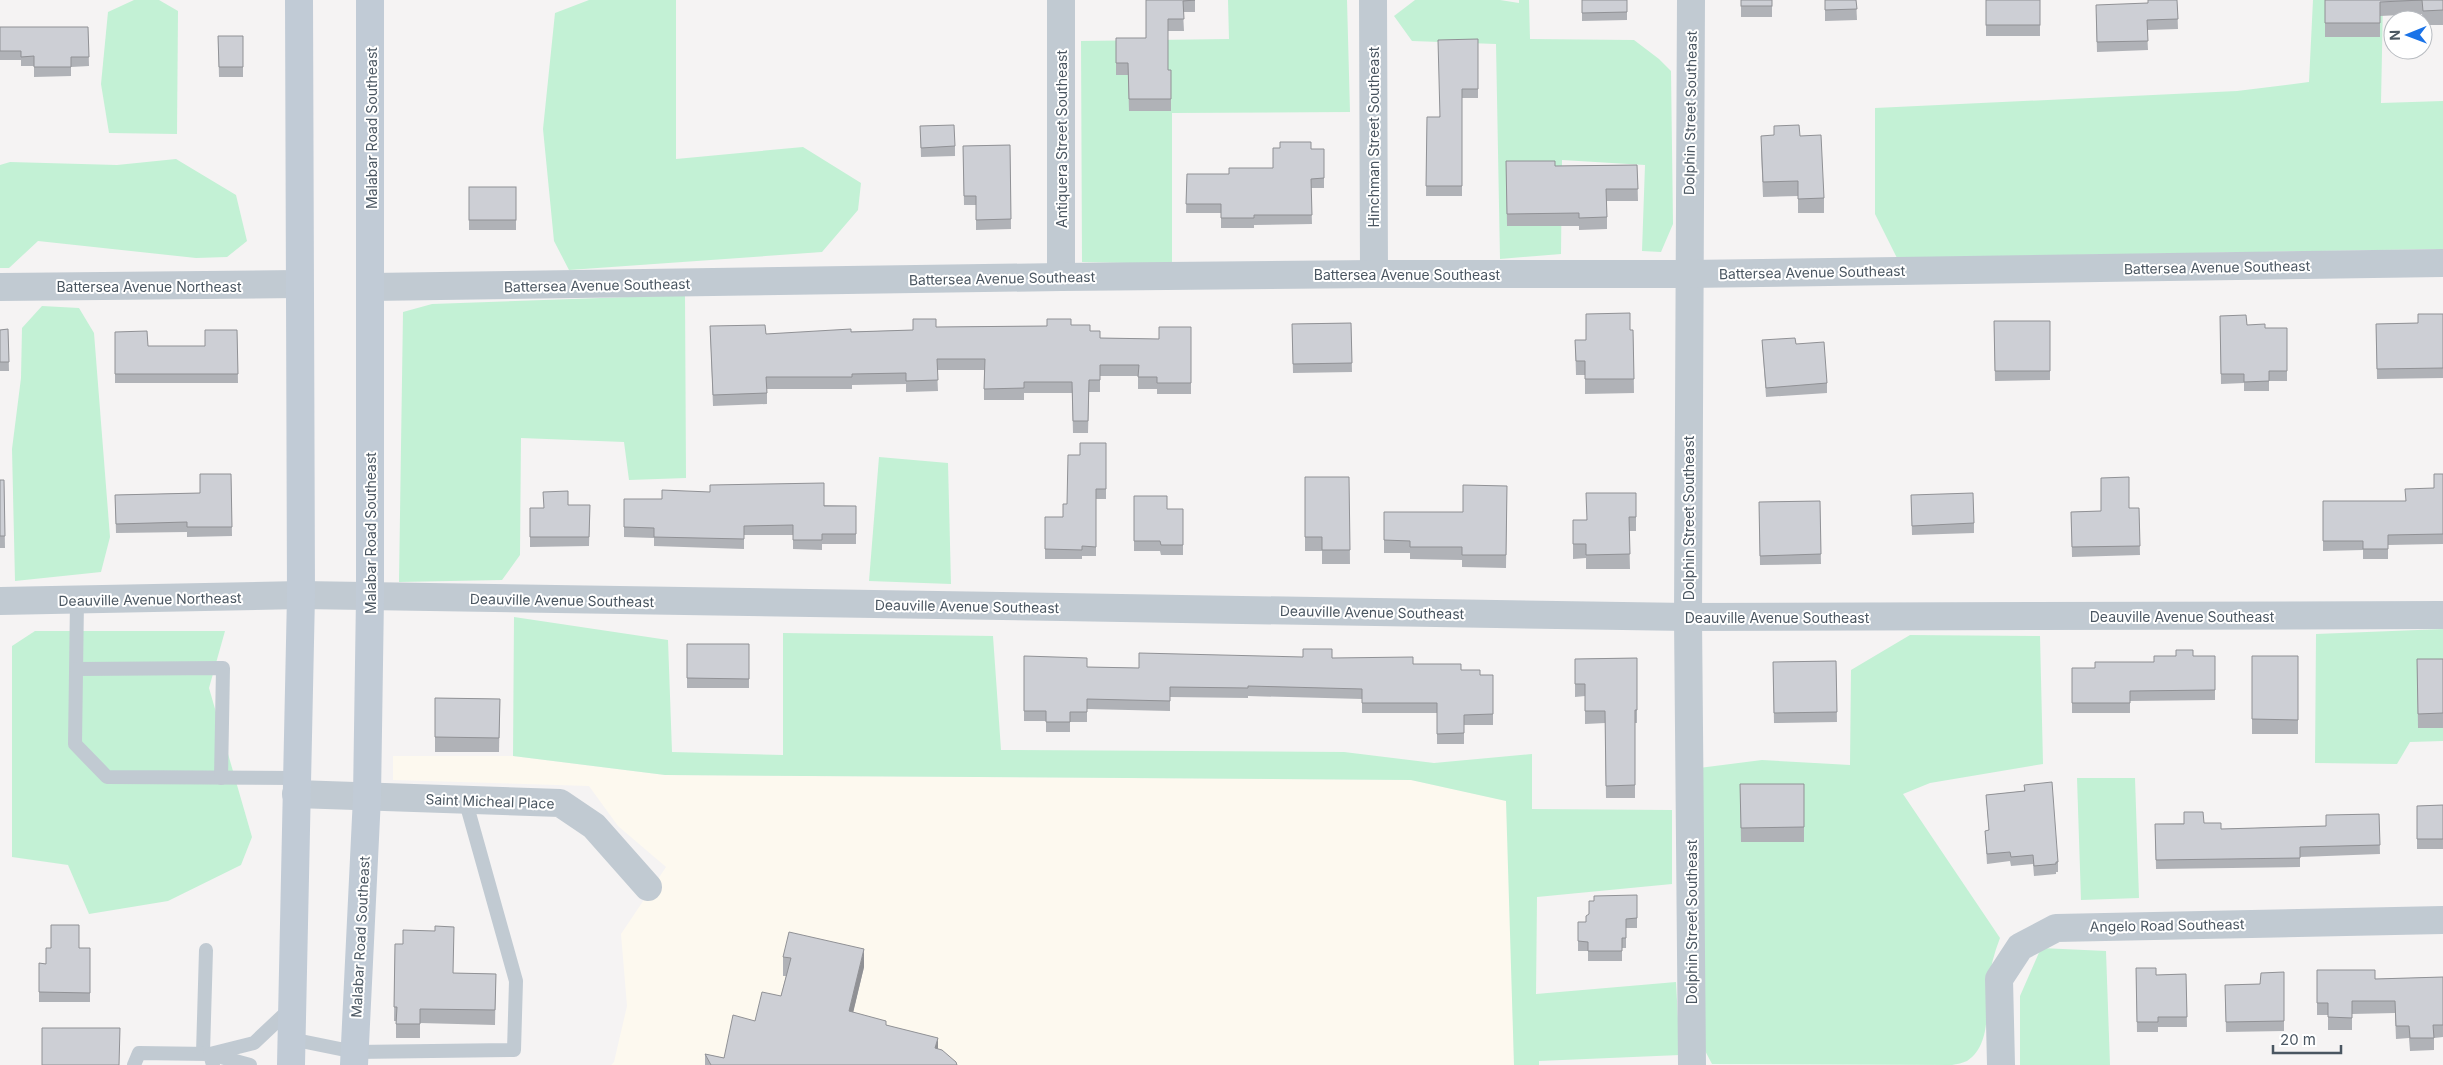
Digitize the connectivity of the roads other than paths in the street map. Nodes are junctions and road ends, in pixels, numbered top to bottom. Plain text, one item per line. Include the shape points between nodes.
1 (299, 0) edge
2 (370, 0) edge
3 (1061, 0) edge
4 (1373, 0) edge
5 (1691, 0) edge
6 (2443, 264) edge
7 (1374, 274) junction
8 (1688, 274) junction
9 (1061, 277) junction
10 (298, 284) junction
11 (0, 287) edge
12 (371, 287) junction
13 (300, 595) junction
14 (370, 597) junction
15 (0, 601) edge
16 (77, 601) junction
17 (2443, 615) edge
18 (1688, 617) junction
19 (77, 669) junction
20 (221, 778) junction
21 (296, 786) junction
22 (367, 797) junction
23 (465, 799) junction
24 (648, 887) dead end
25 (2443, 920) edge
26 (206, 950) dead end
27 (292, 1007) junction
28 (291, 1052) edge
29 (209, 1057) edge
30 (355, 1058) edge
31 (134, 1065) edge
32 (250, 1065) edge
33 (1692, 1065) edge
34 (2001, 1065) edge

1 - 10 main road
2 - 12 main road, Malabar Road Southeast
3 - 9 street, Antiquera Street Southeast
4 - 7 street, Hinchman Street Southeast
5 - 8 street, Dolphin Street Southeast
6 - 8 street, Battersea Avenue Southeast
7 - 8 street, Battersea Avenue Southeast
7 - 9 street, Battersea Avenue Southeast
8 - 18 street, Dolphin Street Southeast
9 - 12 street, Battersea Avenue Southeast
10 - 11 street, Battersea Avenue Northeast
10 - 13 main road
12 - 14 main road, Malabar Road Southeast
13 - 14 street, Deauville Avenue Southeast
13 - 16 street, Deauville Avenue Northeast
13 - 21 main road
14 - 18 street, Deauville Avenue Southeast
14 - 22 main road, Malabar Road Southeast
15 - 16 street, Deauville Avenue Northeast
16 - 19 lane
17 - 18 street, Deauville Avenue Southeast
18 - 33 street, Dolphin Street Southeast
19 - 20 lane via 75,744 108,777
19 - 20 lane via 223,668
20 - 21 lane
21 - 22 street, Saint Micheal Place
21 - 27 main road
22 - 23 street, Saint Micheal Place
22 - 30 main road, Malabar Road Southeast
23 - 24 street, Saint Micheal Place via 560,803 594,826
23 - 30 lane via 516,981 514,1050
25 - 34 street, Angelo Road Southeast via 2056,928 2020,947 1999,979
26 - 29 lane
27 - 28 main road
27 - 29 lane via 254,1043
28 - 30 lane
29 - 31 lane via 140,1052
29 - 32 lane

